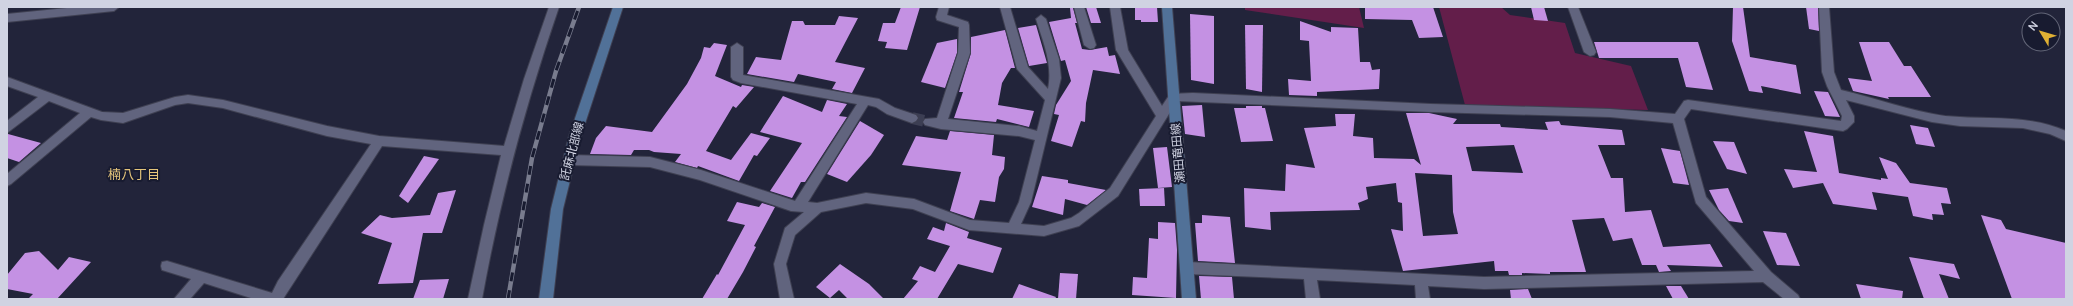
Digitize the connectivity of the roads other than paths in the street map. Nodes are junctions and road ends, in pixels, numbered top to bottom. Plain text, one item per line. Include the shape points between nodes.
1 (114, 7) edge
2 (554, 7) edge
3 (618, 7) edge
4 (944, 7) edge
5 (1005, 7) edge
6 (1079, 7) edge
7 (1115, 7) edge
8 (1167, 7) edge
9 (1573, 7) edge
10 (1824, 7) edge
11 (7, 18) edge
12 (1041, 19) dead end
13 (1090, 45) dead end
14 (737, 47) dead end
15 (1590, 52) dead end
16 (7, 81) edge
17 (1837, 94) junction
18 (47, 96) junction
19 (1174, 97) junction
20 (1051, 99) junction
21 (865, 100) junction
22 (89, 112) junction
23 (1162, 116) junction
24 (912, 118) tunnel mouth
25 (1678, 119) junction
26 (7, 128) edge
27 (2066, 136) edge
28 (1042, 137) junction
29 (379, 141) junction
30 (509, 152) junction
31 (569, 160) junction
32 (7, 182) edge
33 (798, 207) junction
34 (817, 208) junction
35 (1012, 229) junction
36 (167, 266) dead end
37 (1188, 268) junction
38 (1310, 274) junction
39 (1766, 276) junction
40 (201, 278) junction
41 (1421, 280) junction
42 (181, 299) edge
43 (272, 299) edge
44 (276, 299) edge
45 (475, 299) edge
46 (546, 299) edge
47 (787, 299) edge
48 (1189, 299) edge
49 (1313, 299) edge
50 (1423, 299) edge
51 (1793, 299) edge

1 - 11 street
2 - 30 street via 523,95
3 - 31 main road, 託麻北部線
4 - 28 street via 941,17 964,25 964,53 935,123 1019,131
5 - 20 street via 1023,69
6 - 13 street
7 - 23 street via 1122,50
8 - 19 main road, 瀬田竜田線
9 - 15 street
10 - 17 street via 1826,61 1828,74
12 - 20 street via 1056,66 1056,85
14 - 21 street via 737,77 741,79
16 - 18 street
17 - 25 street via 1848,116 1848,122 1843,126 1688,104
17 - 27 street via 1945,120 1988,121 2036,127 2057,131
18 - 22 street
18 - 26 street
19 - 23 street
19 - 25 street via 1522,112 1610,113
19 - 37 main road, 瀬田竜田線
20 - 28 street
21 - 24 street via 879,103 891,111
21 - 33 street
22 - 29 street via 123,118 188,99 223,104 327,131
22 - 32 street
23 - 35 street via 1114,192 1083,217 1075,222 1044,231
25 - 39 street via 1700,199
28 - 35 street via 1025,202
29 - 30 street
29 - 44 street
30 - 45 street via 486,235
31 - 33 street via 650,162 701,175
31 - 46 main road, 託麻北部線 via 558,209
33 - 34 street
34 - 35 street via 866,198 914,204 969,225
34 - 47 street via 789,232 780,264
36 - 40 street
37 - 38 street
37 - 48 main road, 瀬田竜田線
38 - 41 street
38 - 49 street
39 - 41 street via 1484,282
39 - 51 street
40 - 42 street
40 - 43 street
41 - 50 street

